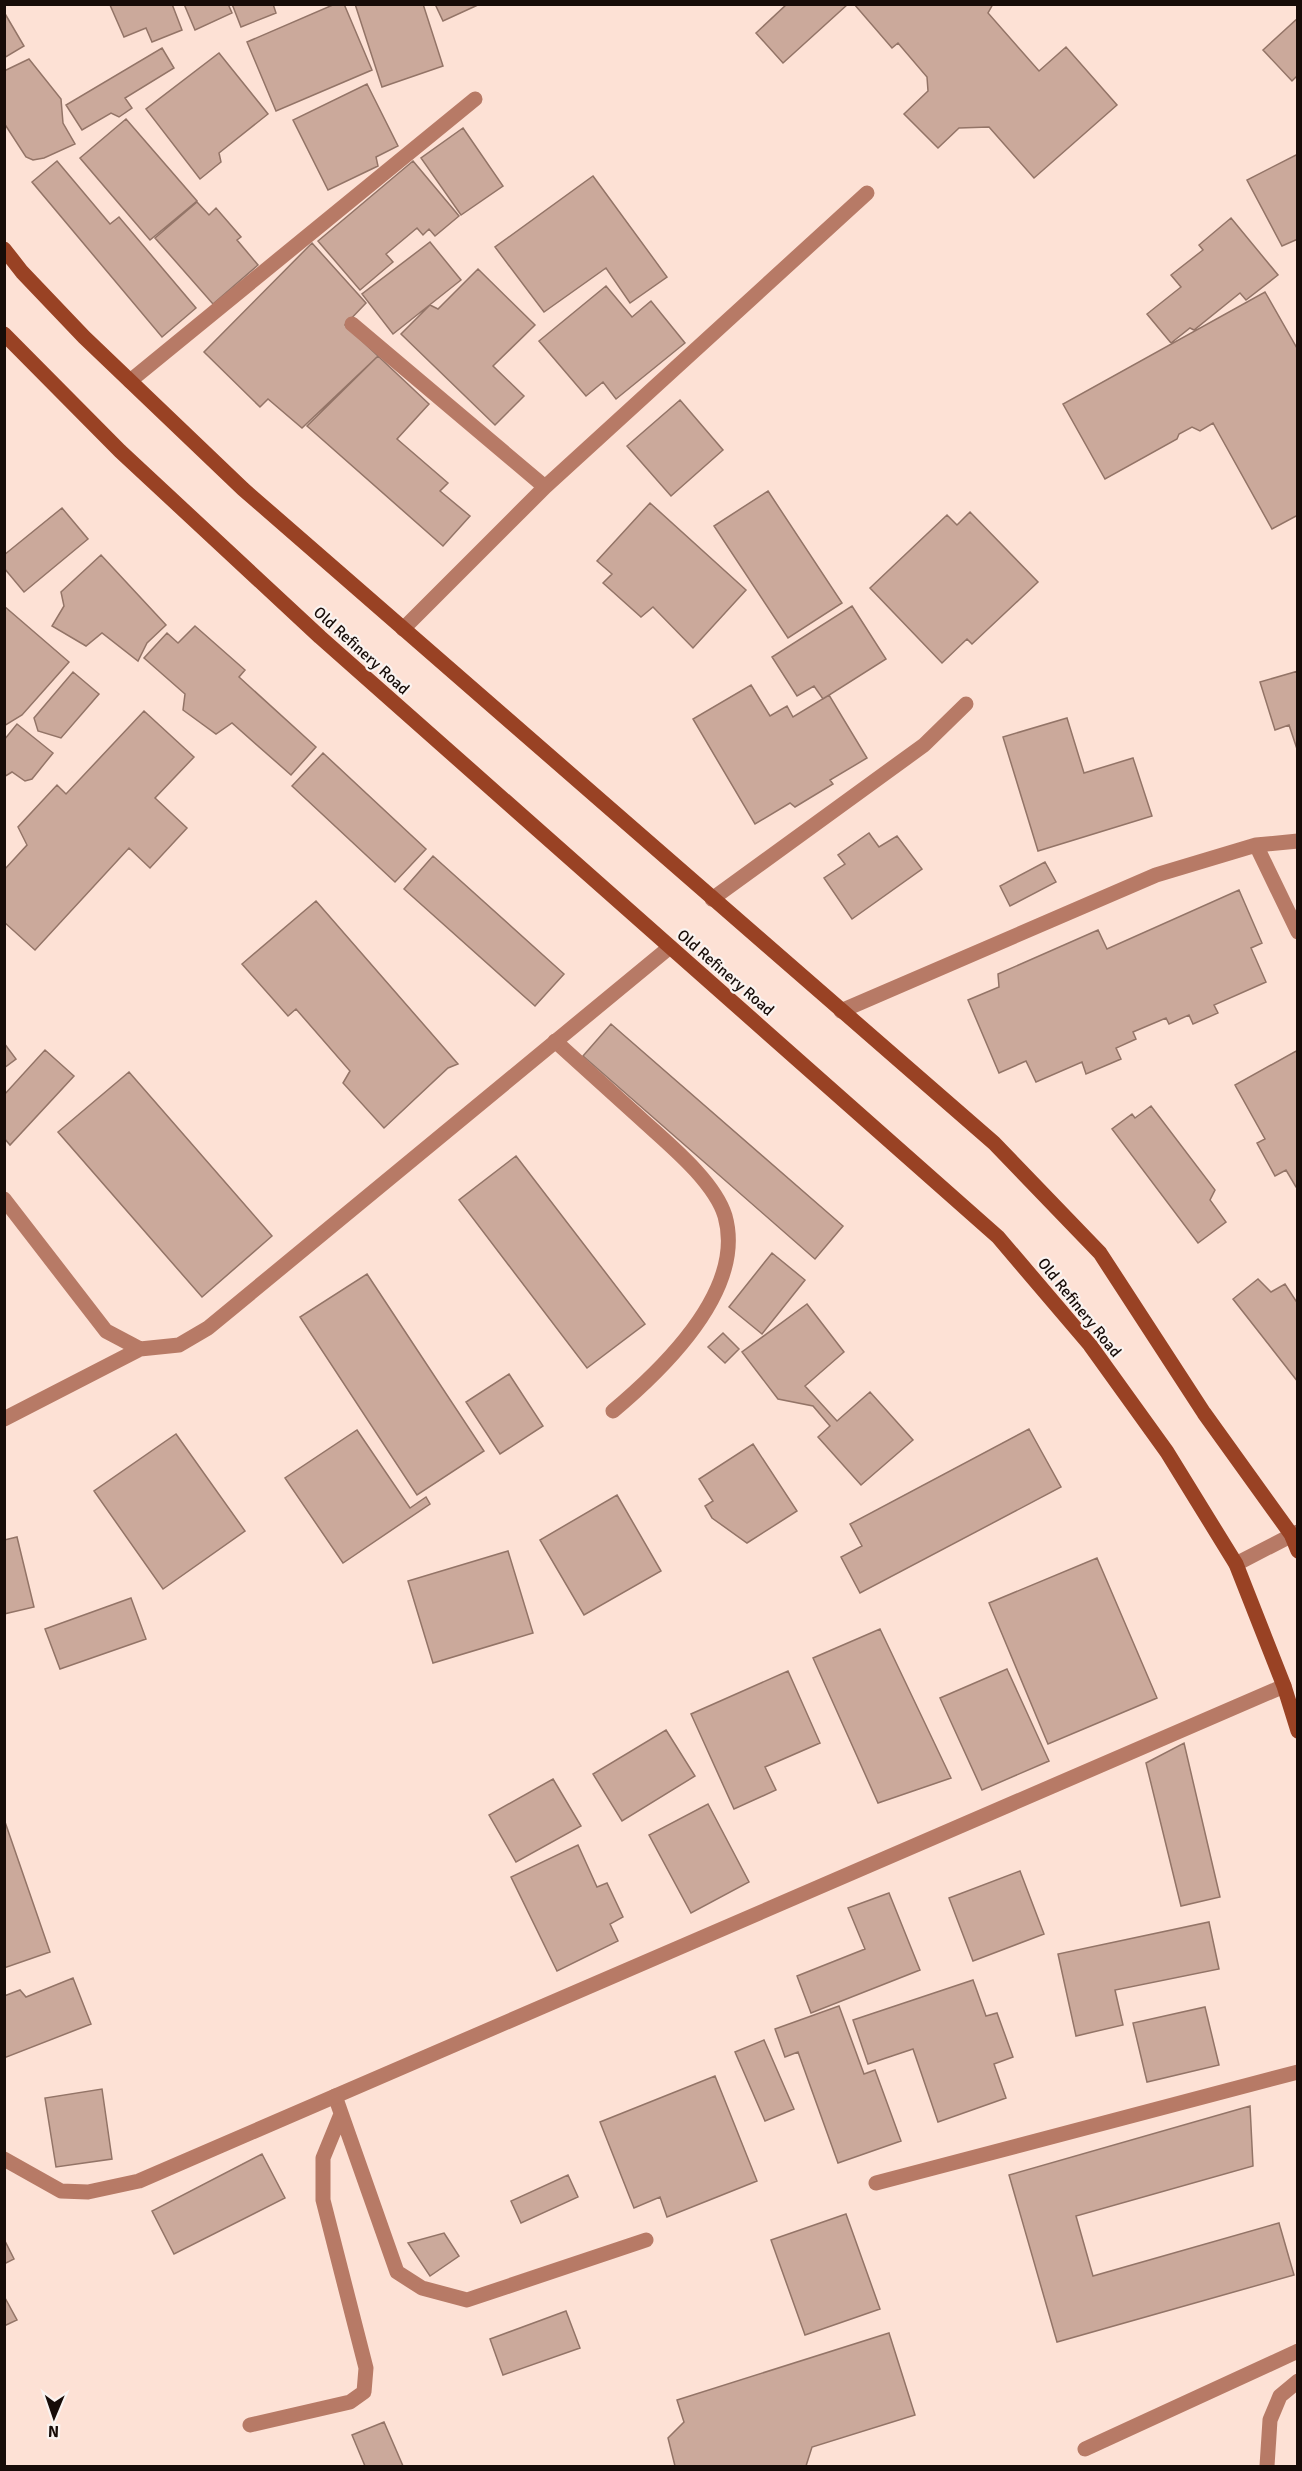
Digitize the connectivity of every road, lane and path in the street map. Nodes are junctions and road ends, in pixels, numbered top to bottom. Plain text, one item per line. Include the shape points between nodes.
1 (475, 99) dead end
2 (867, 193) dead end
3 (4, 249) edge
4 (352, 324) dead end
5 (4, 334) edge
6 (130, 381) junction
7 (544, 487) junction
8 (403, 629) junction
9 (966, 704) dead end
10 (1298, 841) edge
11 (1256, 845) junction
12 (712, 899) junction
13 (1298, 932) edge
14 (670, 946) junction
15 (841, 1011) junction
16 (555, 1041) junction
17 (4, 1199) edge
18 (140, 1349) junction
19 (613, 1411) dead end
20 (4, 1419) edge
21 (1294, 1533) edge
22 (1298, 1551) edge
23 (1236, 1564) junction
24 (1284, 1686) junction
25 (1298, 1731) edge
26 (1298, 2072) edge
27 (335, 2096) junction
28 (341, 2114) junction
29 (4, 2159) edge
30 (876, 2183) dead end
31 (646, 2240) dead end
32 (1298, 2351) edge
33 (1298, 2381) edge
34 (250, 2425) dead end
35 (1085, 2449) dead end
36 (1267, 2466) edge

1 - 6 street
2 - 7 street
3 - 6 main road
4 - 7 street
5 - 14 main road, Old Refinery Road via 120,451 320,637
6 - 8 main road via 243,489
7 - 8 street
8 - 12 main road
9 - 12 street via 924,745
10 - 11 street
11 - 13 street
11 - 15 street via 1156,875
12 - 15 main road
14 - 16 street
14 - 23 main road, Old Refinery Road via 998,1237 1090,1345 1167,1452
15 - 21 main road via 994,1143 1100,1253 1204,1413
16 - 18 street via 208,1328 179,1345
16 - 19 street via 700,1173 725,1216 728,1258 708,1308 678,1348
17 - 18 street via 106,1331
18 - 20 street
21 - 22 main road
21 - 23 street
23 - 24 main road, Old Refinery Road
24 - 25 main road, Old Refinery Road
24 - 27 street
26 - 30 street
27 - 28 street
27 - 29 street via 139,2181 88,2192 61,2191
28 - 31 street via 397,2272 422,2288 467,2300
28 - 34 street via 323,2158 322,2200 366,2368 364,2392 350,2402
32 - 35 street
33 - 36 street via 1280,2396 1270,2420

